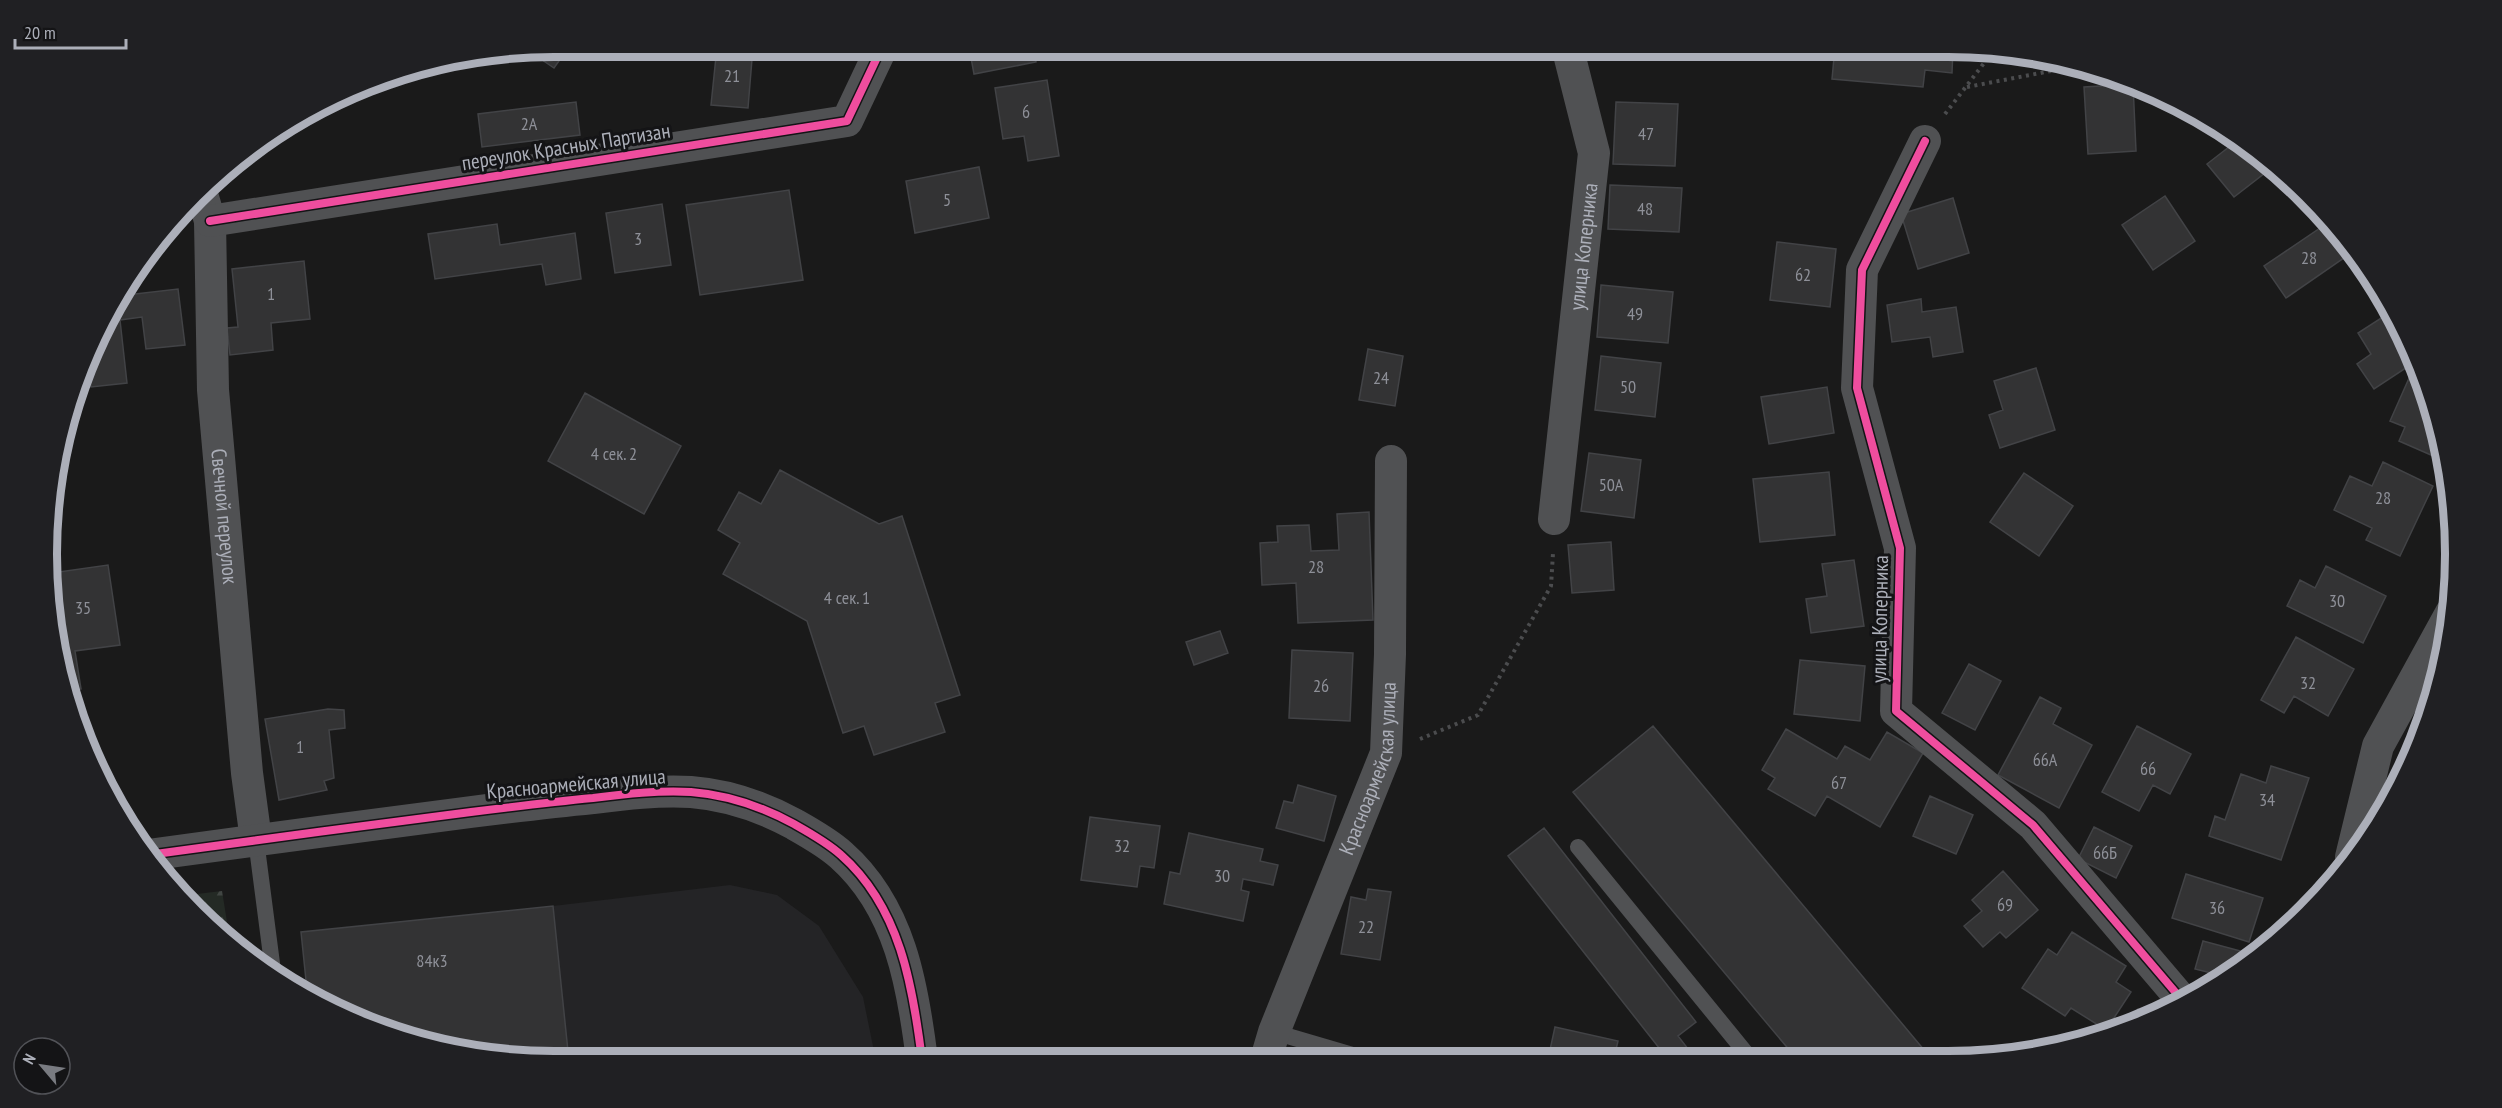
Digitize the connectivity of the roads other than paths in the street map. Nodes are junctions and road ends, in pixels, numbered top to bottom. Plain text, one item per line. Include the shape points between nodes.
1 (877, 57) edge
2 (1570, 57) edge
3 (1925, 141) road end
4 (206, 207) edge
5 (1391, 461) dead end
6 (1554, 519) road end
7 (2436, 643) edge
8 (2354, 839) edge
9 (256, 840) junction
10 (1578, 847) dead end
11 (158, 854) edge
12 (272, 963) edge
13 (2177, 995) edge
14 (1270, 1046) edge
15 (920, 1051) edge
16 (1307, 1051) edge
17 (1744, 1051) edge

1 - 4 street, переулок Красных Партизан via 848,121
2 - 6 street, улица Коперника via 1594,153
3 - 13 street, улица Коперника via 1862,270 1857,388 1900,548 1896,711 2033,825
4 - 9 street, Свечной переулок via 213,390
5 - 14 street, Красноармейская улица via 1386,753
7 - 8 street via 2378,746
9 - 11 street, Красноармейская улица
9 - 12 lane
9 - 15 street, Красноармейская улица via 633,793 690,792 754,805 841,854 868,883 887,915 903,956 913,995
10 - 17 lane
14 - 16 lane

